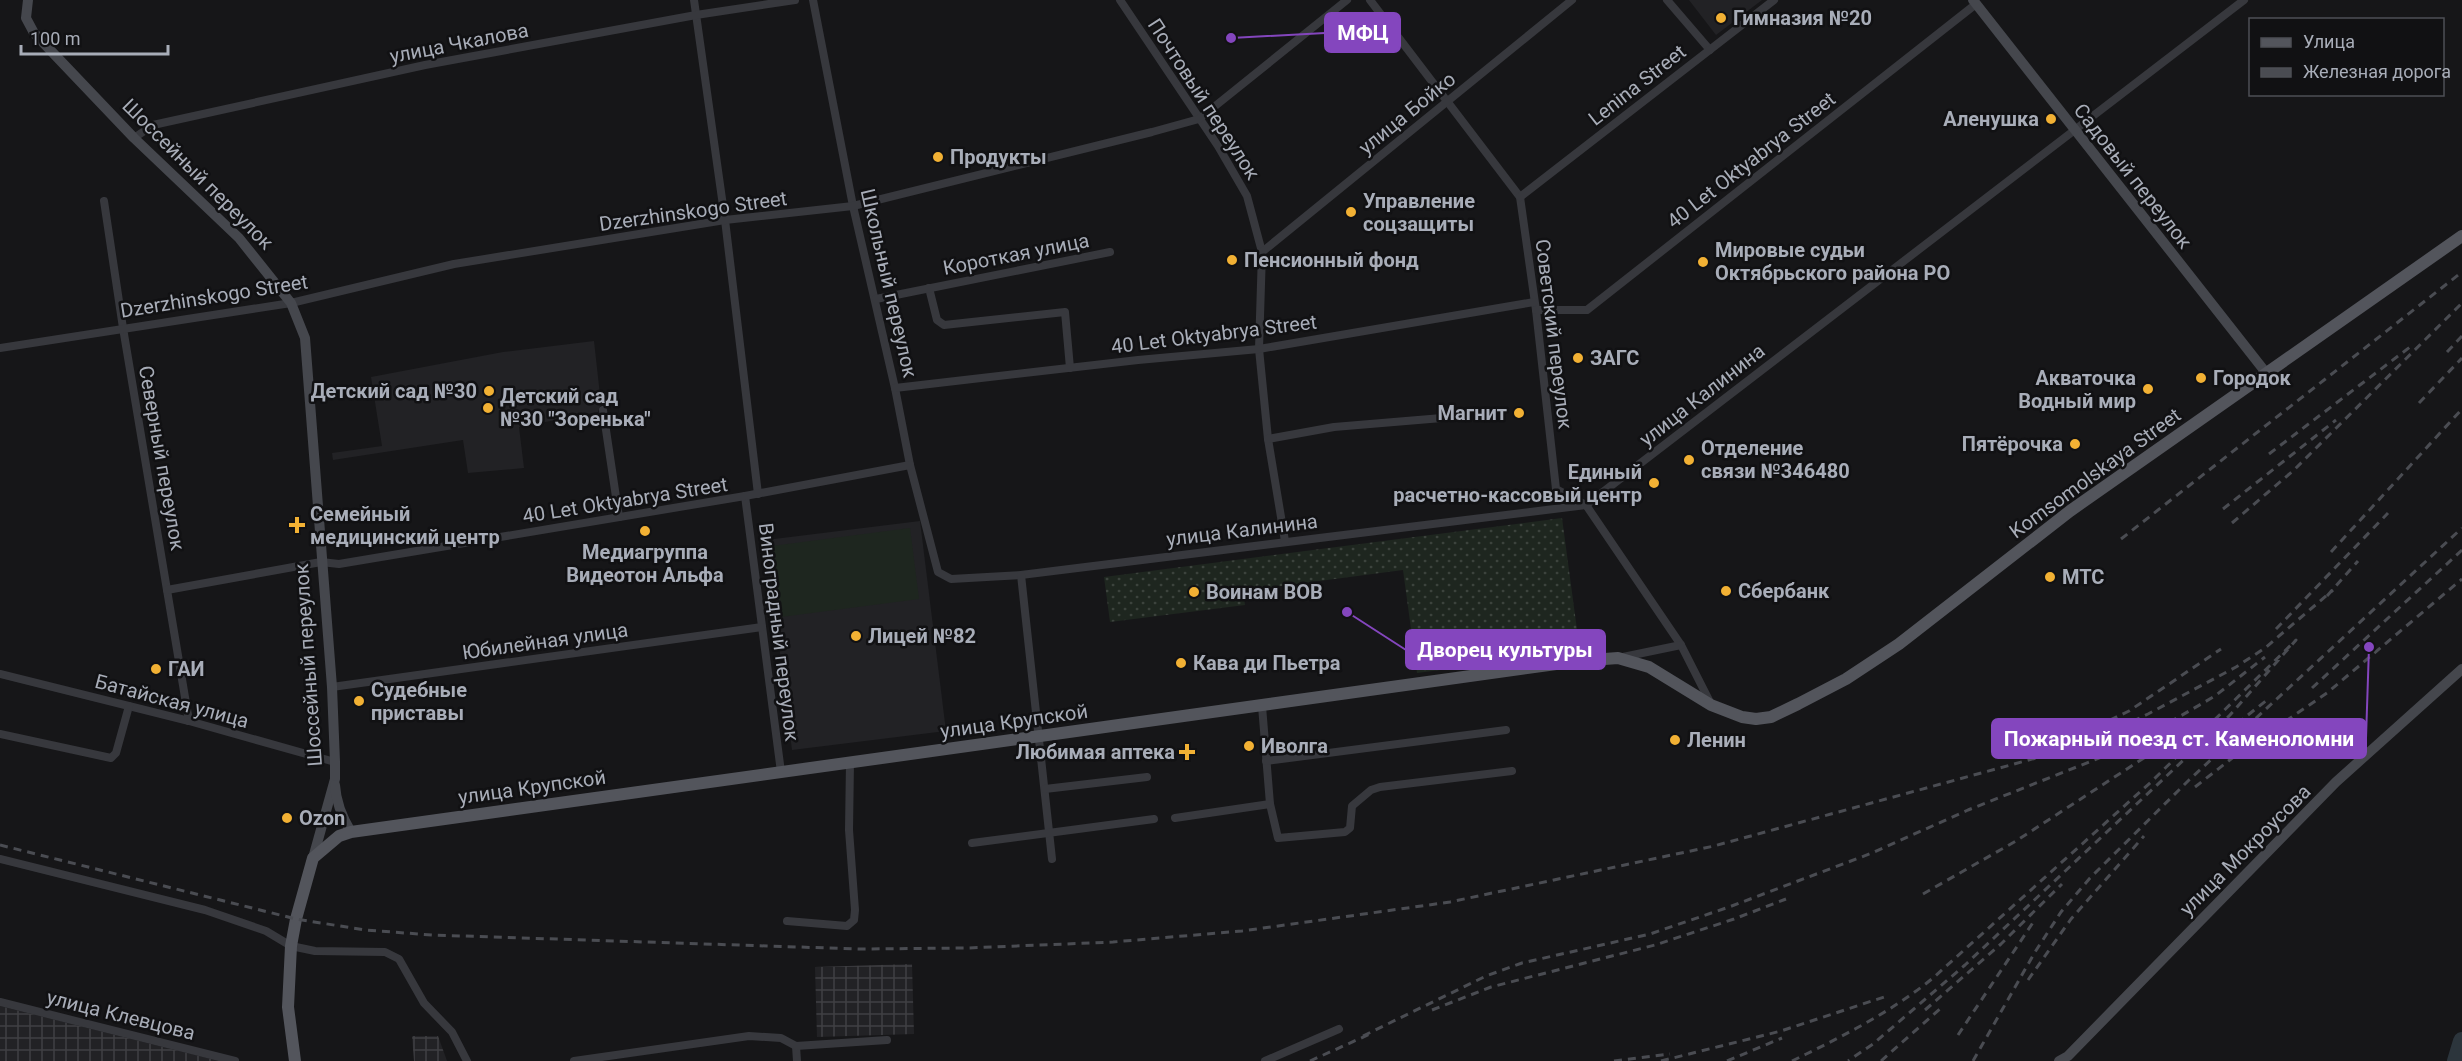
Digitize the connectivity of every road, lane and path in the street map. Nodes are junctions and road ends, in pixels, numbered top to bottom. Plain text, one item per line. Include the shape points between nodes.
1 (28, 0) edge
2 (694, 0) edge
3 (795, 0) edge
4 (813, 0) edge
5 (1120, 0) edge
6 (1347, 0) edge
7 (1370, 0) edge
8 (1572, 0) edge
9 (1667, 0) edge
10 (1774, 0) edge
11 (2244, 0) edge
12 (1974, 2) edge
13 (696, 15) junction
14 (1710, 50) junction
15 (1448, 101) junction
16 (1199, 119) junction
17 (2073, 130) junction
18 (134, 138) junction
19 (1520, 196) junction
20 (104, 201) dead end
21 (853, 206) junction
22 (725, 220) junction
23 (2462, 236) edge
24 (1110, 252) dead end
25 (1262, 252) junction
26 (929, 288) junction
27 (876, 299) junction
28 (291, 303) junction
29 (1535, 306) junction
30 (123, 328) junction
31 (0, 348) edge
32 (1259, 349) junction
33 (1070, 368) junction
34 (2267, 374) junction
35 (896, 388) junction
36 (603, 410) dead end
37 (1454, 417) dead end
38 (1268, 439) junction
39 (910, 465) junction
40 (759, 494) junction
41 (745, 496) junction
42 (1586, 505) junction
43 (620, 517) junction
44 (1285, 541) junction
45 (321, 562) junction
46 (938, 572) joint
47 (1021, 575) junction
48 (167, 590) junction
49 (762, 627) junction
50 (1681, 645) junction
51 (1618, 658) junction
52 (2462, 669) edge
53 (0, 674) edge
54 (332, 687) junction
55 (1711, 705) junction
56 (129, 706) junction
57 (1262, 706) junction
58 (1742, 717) joint
59 (189, 721) junction
60 (1506, 730) dead end
61 (0, 734) edge
62 (1040, 737) junction
63 (1266, 761) junction
64 (335, 762) junction
65 (850, 762) junction
66 (1512, 771) dead end
67 (781, 772) junction
68 (1146, 777) dead end
69 (335, 779) junction
70 (1045, 789) junction
71 (1270, 804) junction
72 (1175, 818) dead end
73 (1154, 819) dead end
74 (351, 832) junction
75 (1049, 832) junction
76 (972, 843) dead end
77 (313, 858) junction
78 (0, 859) edge
79 (1052, 859) dead end
80 (787, 921) dead end
81 (291, 946) junction
82 (0, 1002) edge
83 (1339, 1029) dead end
84 (887, 1040) dead end
85 (796, 1046) junction
86 (235, 1061) edge
87 (295, 1061) edge
88 (467, 1061) edge
89 (574, 1061) edge
90 (797, 1061) edge
91 (1265, 1061) edge
92 (2059, 1061) edge

1 - 18 main road, Шоссейный переулок via 26,18 34,33
2 - 13 street
3 - 13 street, улица Чкалова
4 - 21 street, Школьный переулок
5 - 16 street, Почтовый переулок
6 - 16 street, Dzerzhinskogo Street
7 - 15 street, Советский переулок
8 - 15 street, улица Бойко
9 - 14 street
10 - 14 street, Lenina Street
11 - 17 street, улица Калинина
12 - 17 main road, Садовый переулок
12 - 29 street, 40 Let Oktyabrya Street via 1587,310
13 - 18 street, улица Чкалова via 425,65 153,125
13 - 22 street
14 - 19 street, Lenina Street
15 - 19 street, Советский переулок
15 - 25 street, улица Бойко
16 - 21 street, Dzerzhinskogo Street
16 - 25 street, Почтовый переулок via 1247,196
17 - 34 main road, Садовый переулок
17 - 42 street, улица Калинина
18 - 28 main road, Шоссейный переулок via 239,238
19 - 29 street, Советский переулок
20 - 30 street, Северный переулок
21 - 22 street, Dzerzhinskogo Street
21 - 27 street, Школьный переулок
22 - 28 street, Dzerzhinskogo Street via 454,264
22 - 40 street
23 - 34 main road, Komsomolskaya Street
24 - 26 street, Короткая улица
25 - 32 street, Почтовый переулок
26 - 27 street, Короткая улица
26 - 33 street, Короткая улица via 937,320 944,325 1065,312
27 - 35 street, Школьный переулок
28 - 30 street, Dzerzhinskogo Street
28 - 45 main road, Шоссейный переулок via 305,338
29 - 32 street, 40 Let Oktyabrya Street
29 - 42 street, Советский переулок via 1556,489
30 - 31 street, Dzerzhinskogo Street
30 - 48 street, Северный переулок
32 - 33 street, 40 Let Oktyabrya Street
32 - 38 street, Почтовый переулок
33 - 35 street, 40 Let Oktyabrya Street
34 - 58 main road, Komsomolskaya Street via 2070,511 1899,644 1846,679 1771,717
35 - 39 street, Школьный переулок
36 - 43 street
37 - 38 street via 1335,427
38 - 44 street, Почтовый переулок
39 - 40 street, 40 Let Oktyabrya Street
39 - 46 street, Школьный переулок
40 - 41 street, 40 Let Oktyabrya Street
41 - 43 street, 40 Let Oktyabrya Street
41 - 49 street, Виноградный переулок
42 - 44 street, улица Калинина
42 - 50 street, Советский переулок
43 - 45 street, 40 Let Oktyabrya Street via 339,564
44 - 47 street, улица Калинина
45 - 48 street, 40 Let Oktyabrya Street
45 - 54 main road, Шоссейный переулок
46 - 47 street, улица Калинина via 951,579
47 - 62 street
48 - 59 street, Северный переулок
49 - 54 street, Юбилейная улица
49 - 67 street, Виноградный переулок
50 - 51 street
50 - 55 street, Советский переулок
51 - 55 main road, улица Крупской via 1649,667
51 - 57 main road, улица Крупской
52 - 92 main road, улица Мокроусова via 2336,782
53 - 56 street, Батайская улица
54 - 64 main road, Шоссейный переулок
55 - 58 main road, улица Крупской
56 - 59 street, Батайская улица
56 - 61 street via 116,753 111,758
57 - 62 main road, улица Крупской
57 - 63 street
59 - 64 street, Батайская улица
60 - 63 street
62 - 65 main road, улица Крупской
62 - 70 street
63 - 71 street
64 - 69 main road, Шоссейный переулок
65 - 67 main road, улица Крупской
65 - 80 street via 854,920 847,926
66 - 71 street via 1371,790 1352,806 1350,828 1345,832 1278,838
67 - 74 main road, улица Крупской
68 - 70 street
69 - 74 main road via 336,799
69 - 77 main road, Шоссейный переулок
70 - 75 street
71 - 72 street
73 - 75 street
74 - 77 main road, улица Крупской via 339,836
75 - 76 street
75 - 79 street
77 - 81 main road
78 - 81 street via 205,910 266,931
81 - 87 main road via 288,1007
81 - 88 street via 315,951 385,952 399,958 424,1003 452,1032
82 - 86 street, улица Клевцова
83 - 91 street
84 - 85 street
85 - 89 street via 781,1038 749,1036
85 - 90 street

